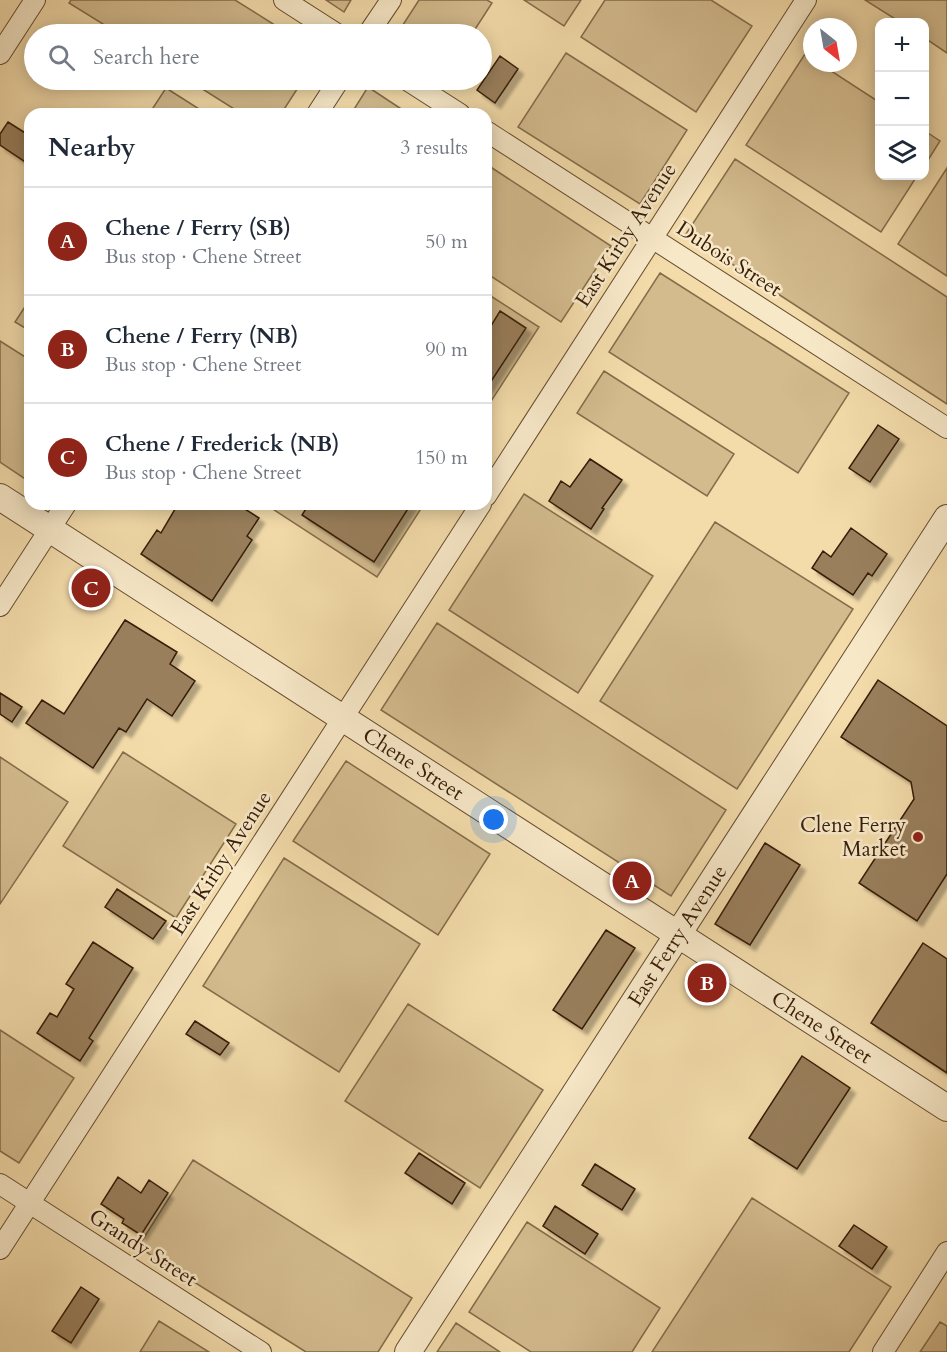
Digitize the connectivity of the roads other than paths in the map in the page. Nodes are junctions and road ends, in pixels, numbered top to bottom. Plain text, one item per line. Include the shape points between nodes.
1 (35, 0) edge
2 (284, 0) edge
3 (391, 0) edge
4 (806, 0) edge
5 (321, 24) edge
6 (375, 24) edge
7 (0, 54) edge
8 (333, 90) edge
9 (423, 90) edge
10 (321, 108) edge
11 (451, 108) edge
12 (492, 135) edge
13 (652, 238) junction
14 (947, 428) edge
15 (492, 487) edge
16 (0, 497) edge
17 (62, 510) edge
18 (477, 510) edge
19 (947, 518) edge
20 (50, 529) junction
21 (0, 606) edge
22 (343, 718) junction
23 (678, 934) junction
24 (947, 1108) edge
25 (0, 1184) edge
26 (30, 1203) junction
27 (0, 1249) edge
28 (947, 1252) edge
29 (261, 1352) edge
30 (408, 1352) edge
31 (883, 1352) edge

1 - 7 street
2 - 5 street
3 - 6 street
4 - 13 street, East Kirby Avenue
8 - 10 street
9 - 11 street
12 - 13 street, Dubois Street
13 - 14 street, Dubois Street
13 - 15 street, East Kirby Avenue
16 - 20 street, Chene Street
17 - 20 street
18 - 22 street, East Kirby Avenue
19 - 23 street, East Ferry Avenue
20 - 21 street
20 - 22 street, Chene Street
22 - 23 street, Chene Street
22 - 26 street, East Kirby Avenue
23 - 24 street, Chene Street
23 - 30 street, East Ferry Avenue
25 - 26 street, Grandy Street
26 - 27 street, East Kirby Avenue
26 - 29 street, Grandy Street
28 - 31 street

